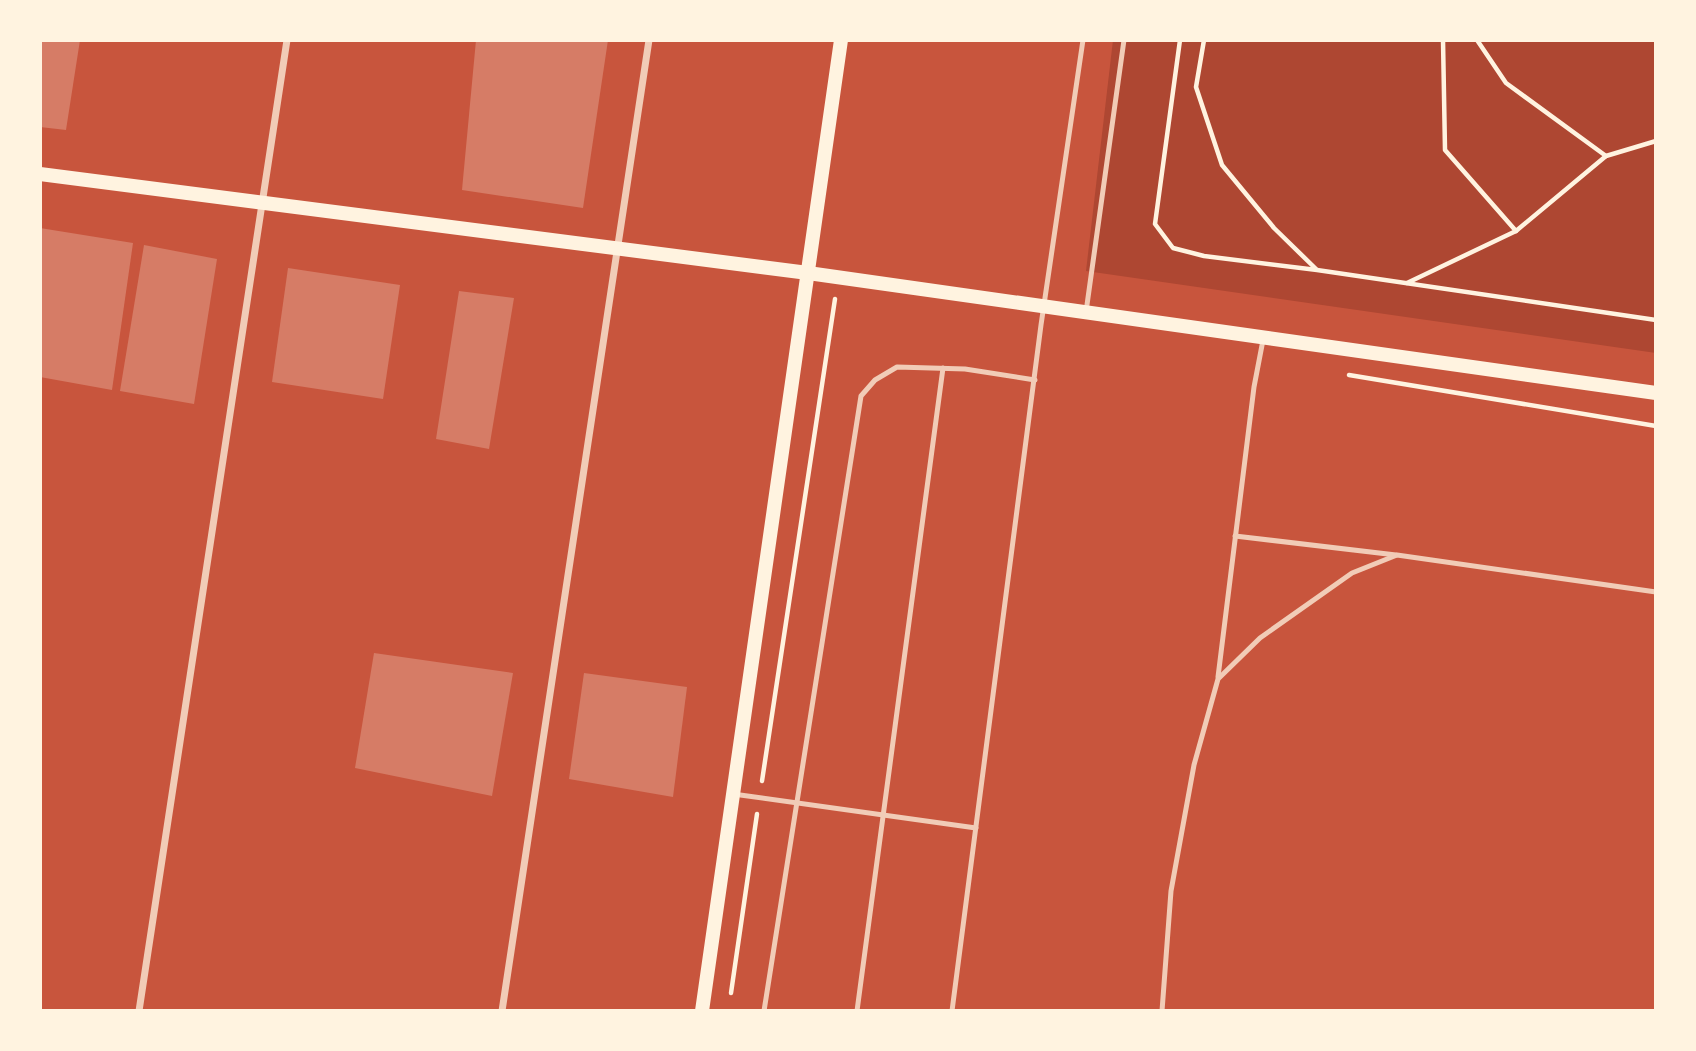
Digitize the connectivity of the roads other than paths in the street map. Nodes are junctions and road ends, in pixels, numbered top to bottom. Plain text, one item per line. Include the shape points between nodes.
1 (287, 40) edge
2 (649, 40) edge
3 (841, 40) edge
4 (1083, 40) edge
5 (1124, 40) edge
6 (40, 174) edge
7 (262, 202) junction
8 (617, 248) junction
9 (808, 273) junction
10 (1044, 306) junction
11 (1086, 312) junction
12 (1264, 337) junction
13 (943, 368) junction
14 (1035, 380) junction
15 (1656, 393) edge
16 (1236, 536) junction
17 (1397, 555) junction
18 (1656, 592) edge
19 (1218, 679) junction
20 (733, 794) junction
21 (796, 803) junction
22 (883, 816) junction
23 (976, 828) junction
24 (139, 1011) edge
25 (502, 1011) edge
26 (702, 1011) edge
27 (764, 1011) edge
28 (857, 1011) edge
29 (952, 1011) edge
30 (1162, 1011) edge

1 - 7 street
2 - 8 street
3 - 9 main road
4 - 10 lane
5 - 11 lane
6 - 7 main road
7 - 8 main road
7 - 24 street
8 - 9 main road
8 - 25 street
9 - 10 main road
9 - 20 main road
10 - 11 main road
10 - 14 lane
11 - 12 main road
12 - 15 main road
12 - 16 lane
13 - 14 lane
13 - 21 lane via 897,367 875,380 861,396
13 - 22 lane
14 - 23 lane
16 - 17 lane
16 - 19 lane
17 - 18 lane
17 - 19 lane via 1352,573 1260,638
19 - 30 lane via 1194,765 1171,891
20 - 21 lane
20 - 26 main road
21 - 22 lane
21 - 27 lane
22 - 23 lane
22 - 28 lane
23 - 29 lane

